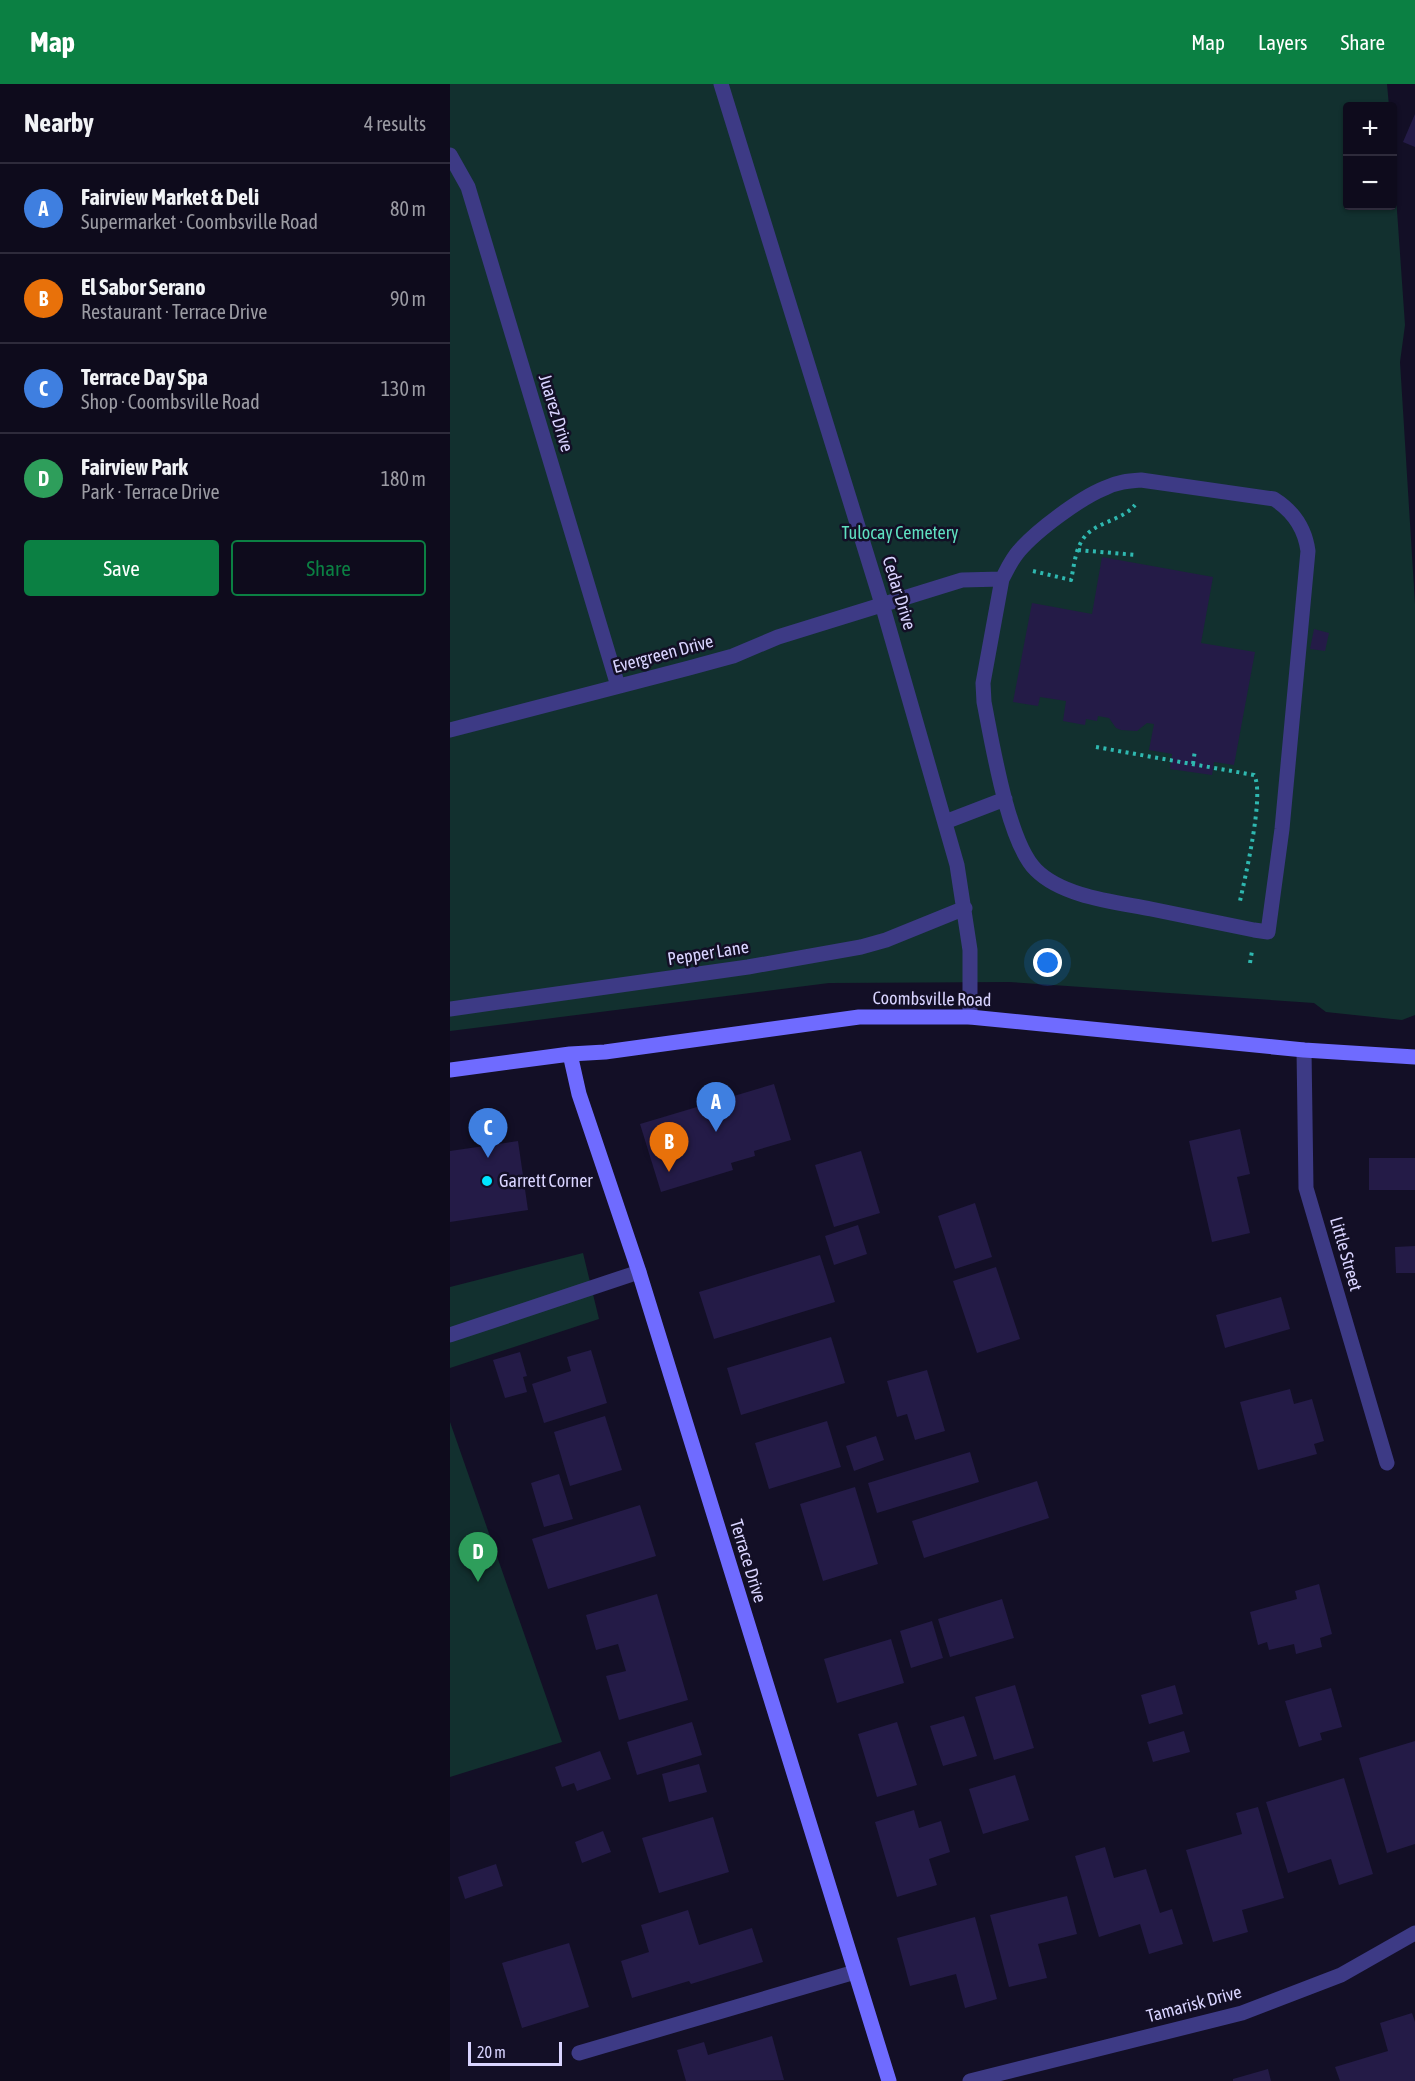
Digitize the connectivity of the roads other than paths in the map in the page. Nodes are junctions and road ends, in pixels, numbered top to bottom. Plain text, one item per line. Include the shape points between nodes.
1 (721, 84) edge
2 (450, 155) edge
3 (1005, 572) junction
4 (882, 604) junction
5 (618, 686) junction
6 (450, 730) edge
7 (1005, 799) junction
8 (945, 822) junction
9 (965, 908) junction
10 (450, 1009) edge
11 (970, 1017) junction
12 (1304, 1050) junction
13 (570, 1054) junction
14 (1415, 1057) edge
15 (450, 1071) edge
16 (639, 1272) junction
17 (450, 1335) edge
18 (1387, 1463) dead end
19 (1415, 1933) edge
20 (855, 1972) junction
21 (579, 2054) dead end
22 (889, 2081) edge
23 (970, 2081) edge

1 - 4 street, Cedar Drive
2 - 5 street, Juarez Drive via 468,187
3 - 4 street, Evergreen Drive via 962,580
3 - 7 street via 983,683
3 - 7 street via 1019,551 1063,513 1104,488 1124,481 1274,499 1298,522 1306,543 1282,829 1268,932 1094,897 1059,886 1035,870 1028,860 1011,824
4 - 5 street, Evergreen Drive via 778,637 733,656
4 - 8 street, Cedar Drive
5 - 6 street, Evergreen Drive
7 - 8 street
8 - 9 street, Cedar Drive
9 - 10 street, Pepper Lane via 861,947 737,969
9 - 11 street, Cedar Drive via 970,950
11 - 12 street, Coombsville Road
11 - 13 street, Coombsville Road via 859,1017
12 - 14 street, Coombsville Road
12 - 18 street, Little Street via 1306,1188
13 - 15 street, Coombsville Road
13 - 16 street, Terrace Drive via 579,1094
16 - 17 street
16 - 20 street, Terrace Drive
19 - 23 street, Tamarisk Drive via 1341,1975 1242,2013
20 - 21 street
20 - 22 street, Terrace Drive

